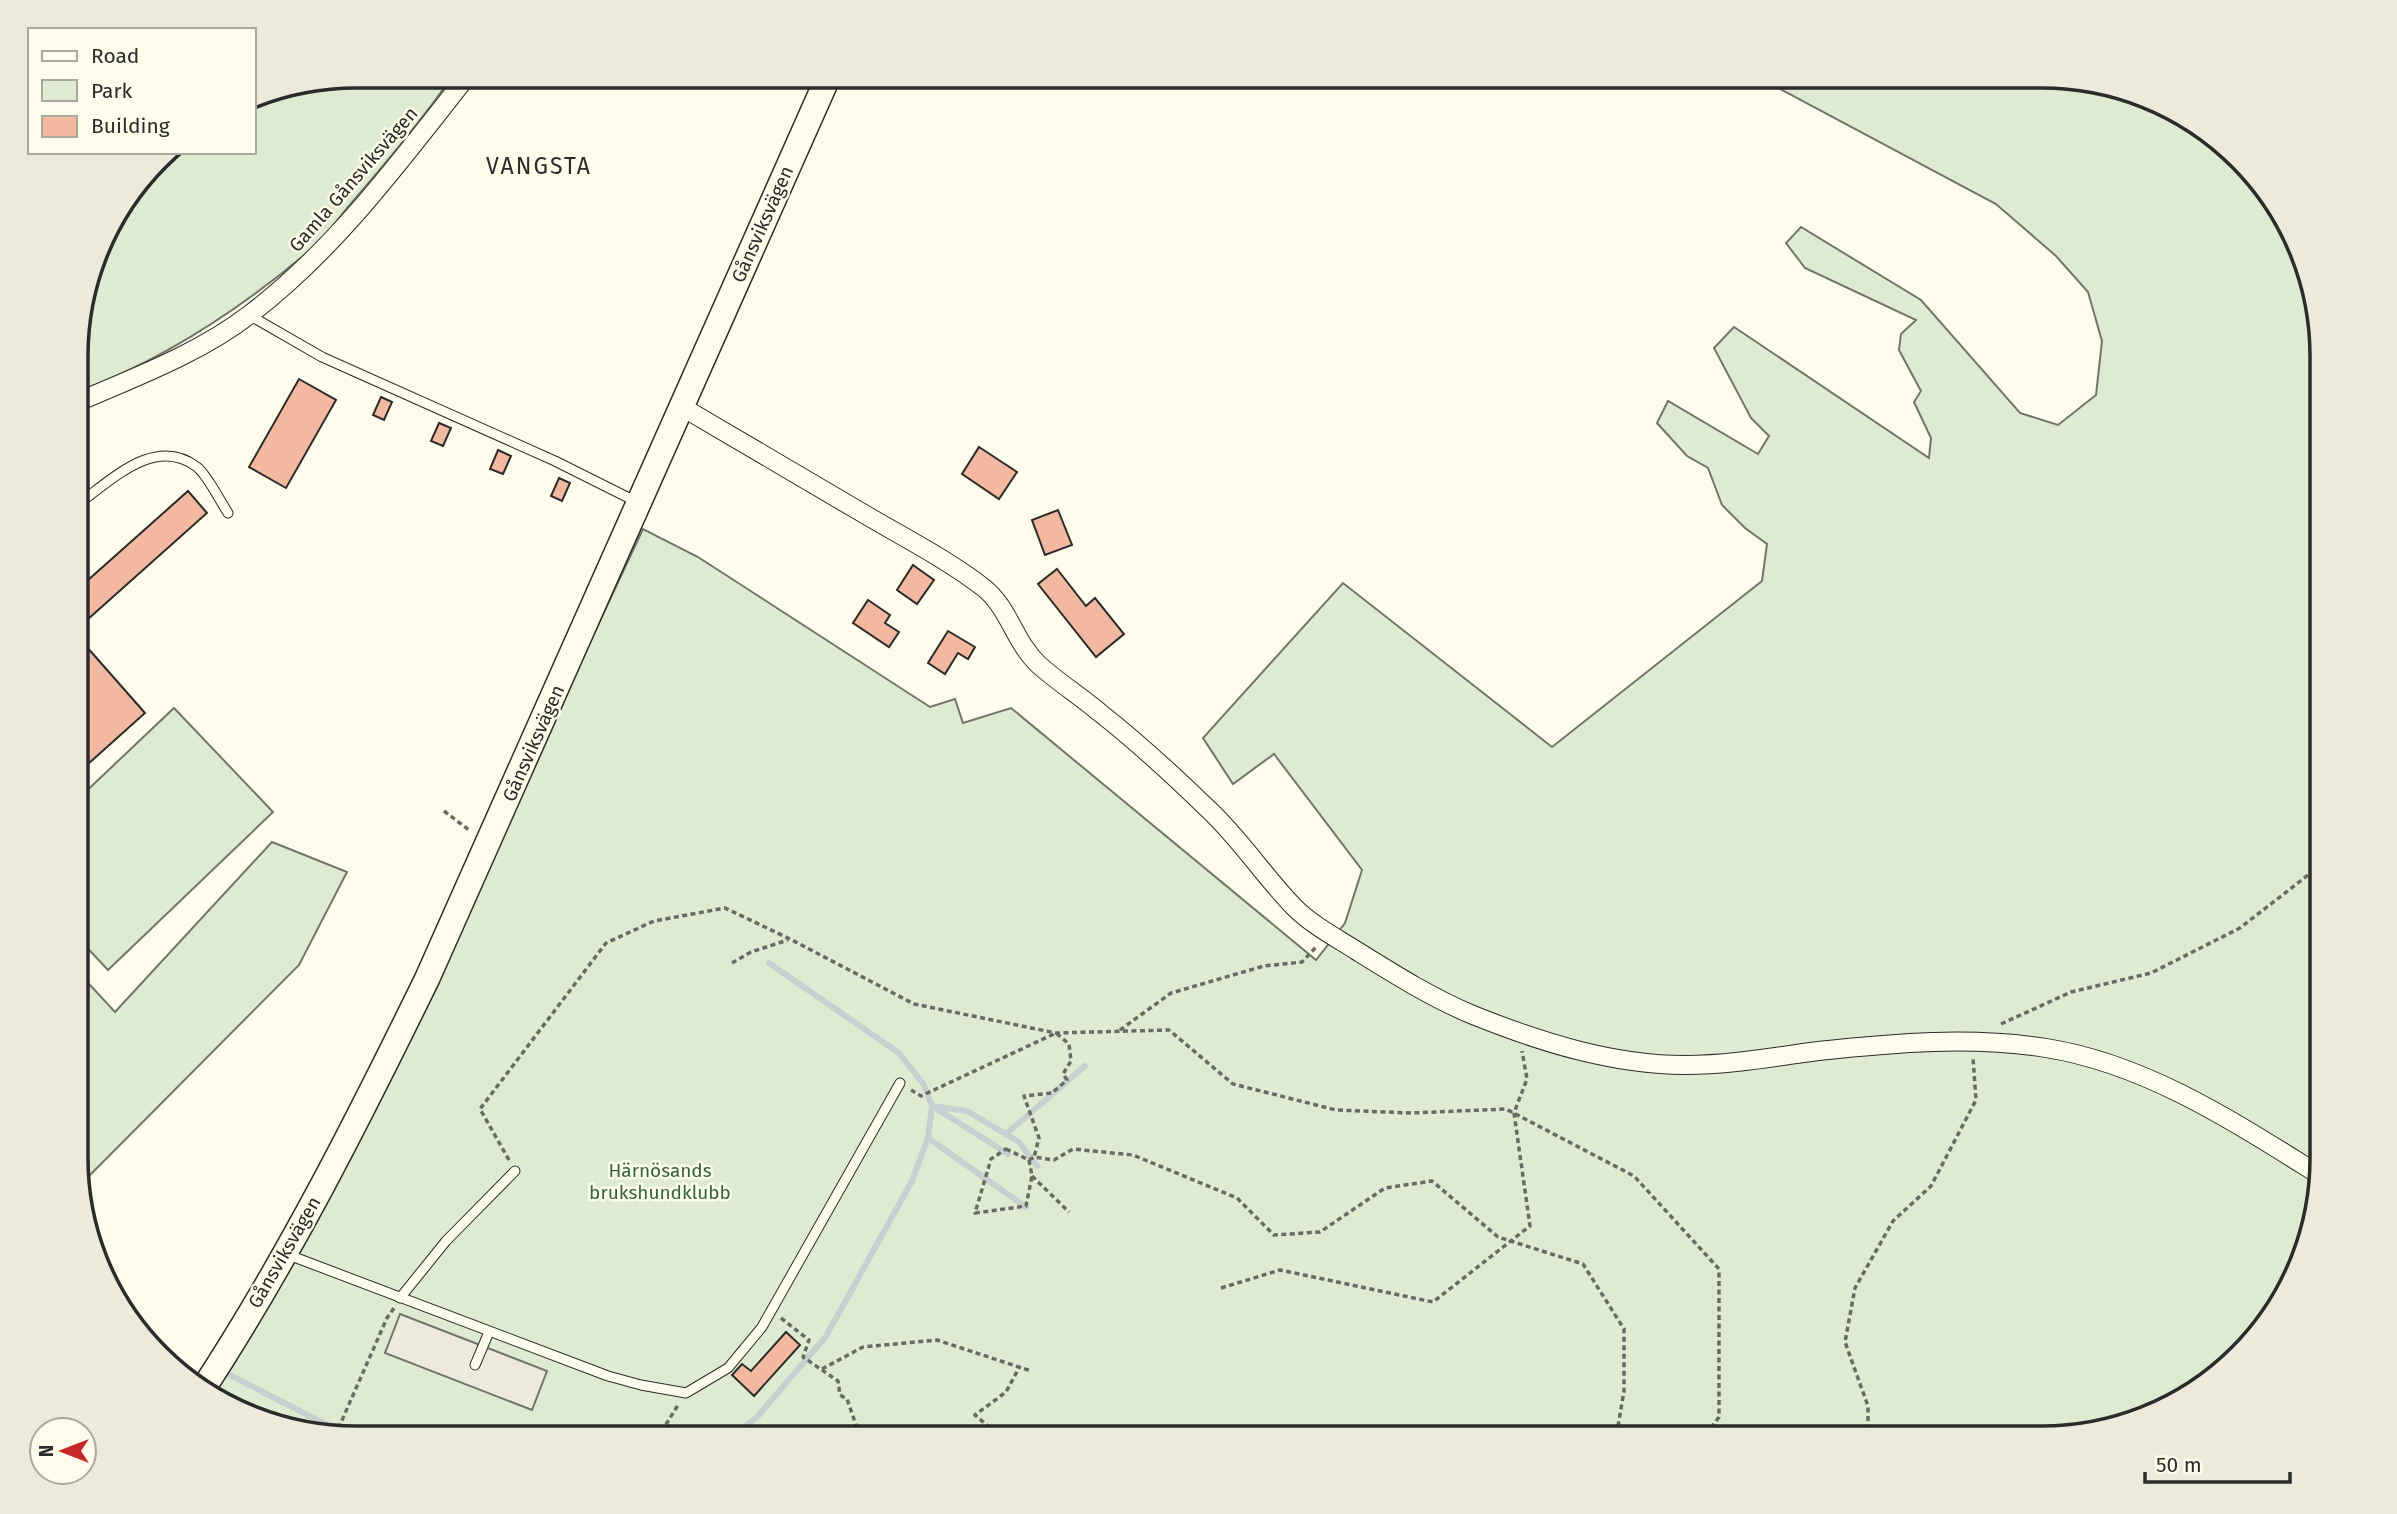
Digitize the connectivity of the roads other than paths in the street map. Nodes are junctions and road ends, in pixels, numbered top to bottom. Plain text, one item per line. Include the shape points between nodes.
1 (458, 88) edge
2 (823, 88) edge
3 (249, 315) junction
4 (88, 397) edge
5 (682, 407) junction
6 (88, 497) edge
7 (639, 503) junction
8 (228, 513) dead end
9 (900, 1083) dead end
10 (2309, 1169) edge
11 (515, 1171) road end
12 (286, 1254) junction
13 (400, 1298) junction
14 (489, 1332) junction
15 (475, 1365) dead end
16 (208, 1381) edge

1 - 3 street, Gamla Gånsviksvägen via 345,225 300,272
2 - 5 main road, Gånsviksvägen
3 - 4 street, Gamla Gånsviksvägen via 216,337
3 - 7 lane via 322,357
5 - 7 main road, Gånsviksvägen
5 - 10 street via 984,588 998,601 1027,653 1210,810 1299,912 1452,1006 1580,1051 1627,1061 1683,1065 1923,1042 2047,1048 2131,1072 2209,1109
6 - 8 lane via 155,455 178,457 199,468
7 - 12 main road, Gånsviksvägen via 427,979
9 - 14 lane via 762,1327 728,1368 686,1393 608,1376
11 - 13 lane via 446,1241
12 - 13 lane
12 - 16 main road, Gånsviksvägen
13 - 14 lane
14 - 15 lane

